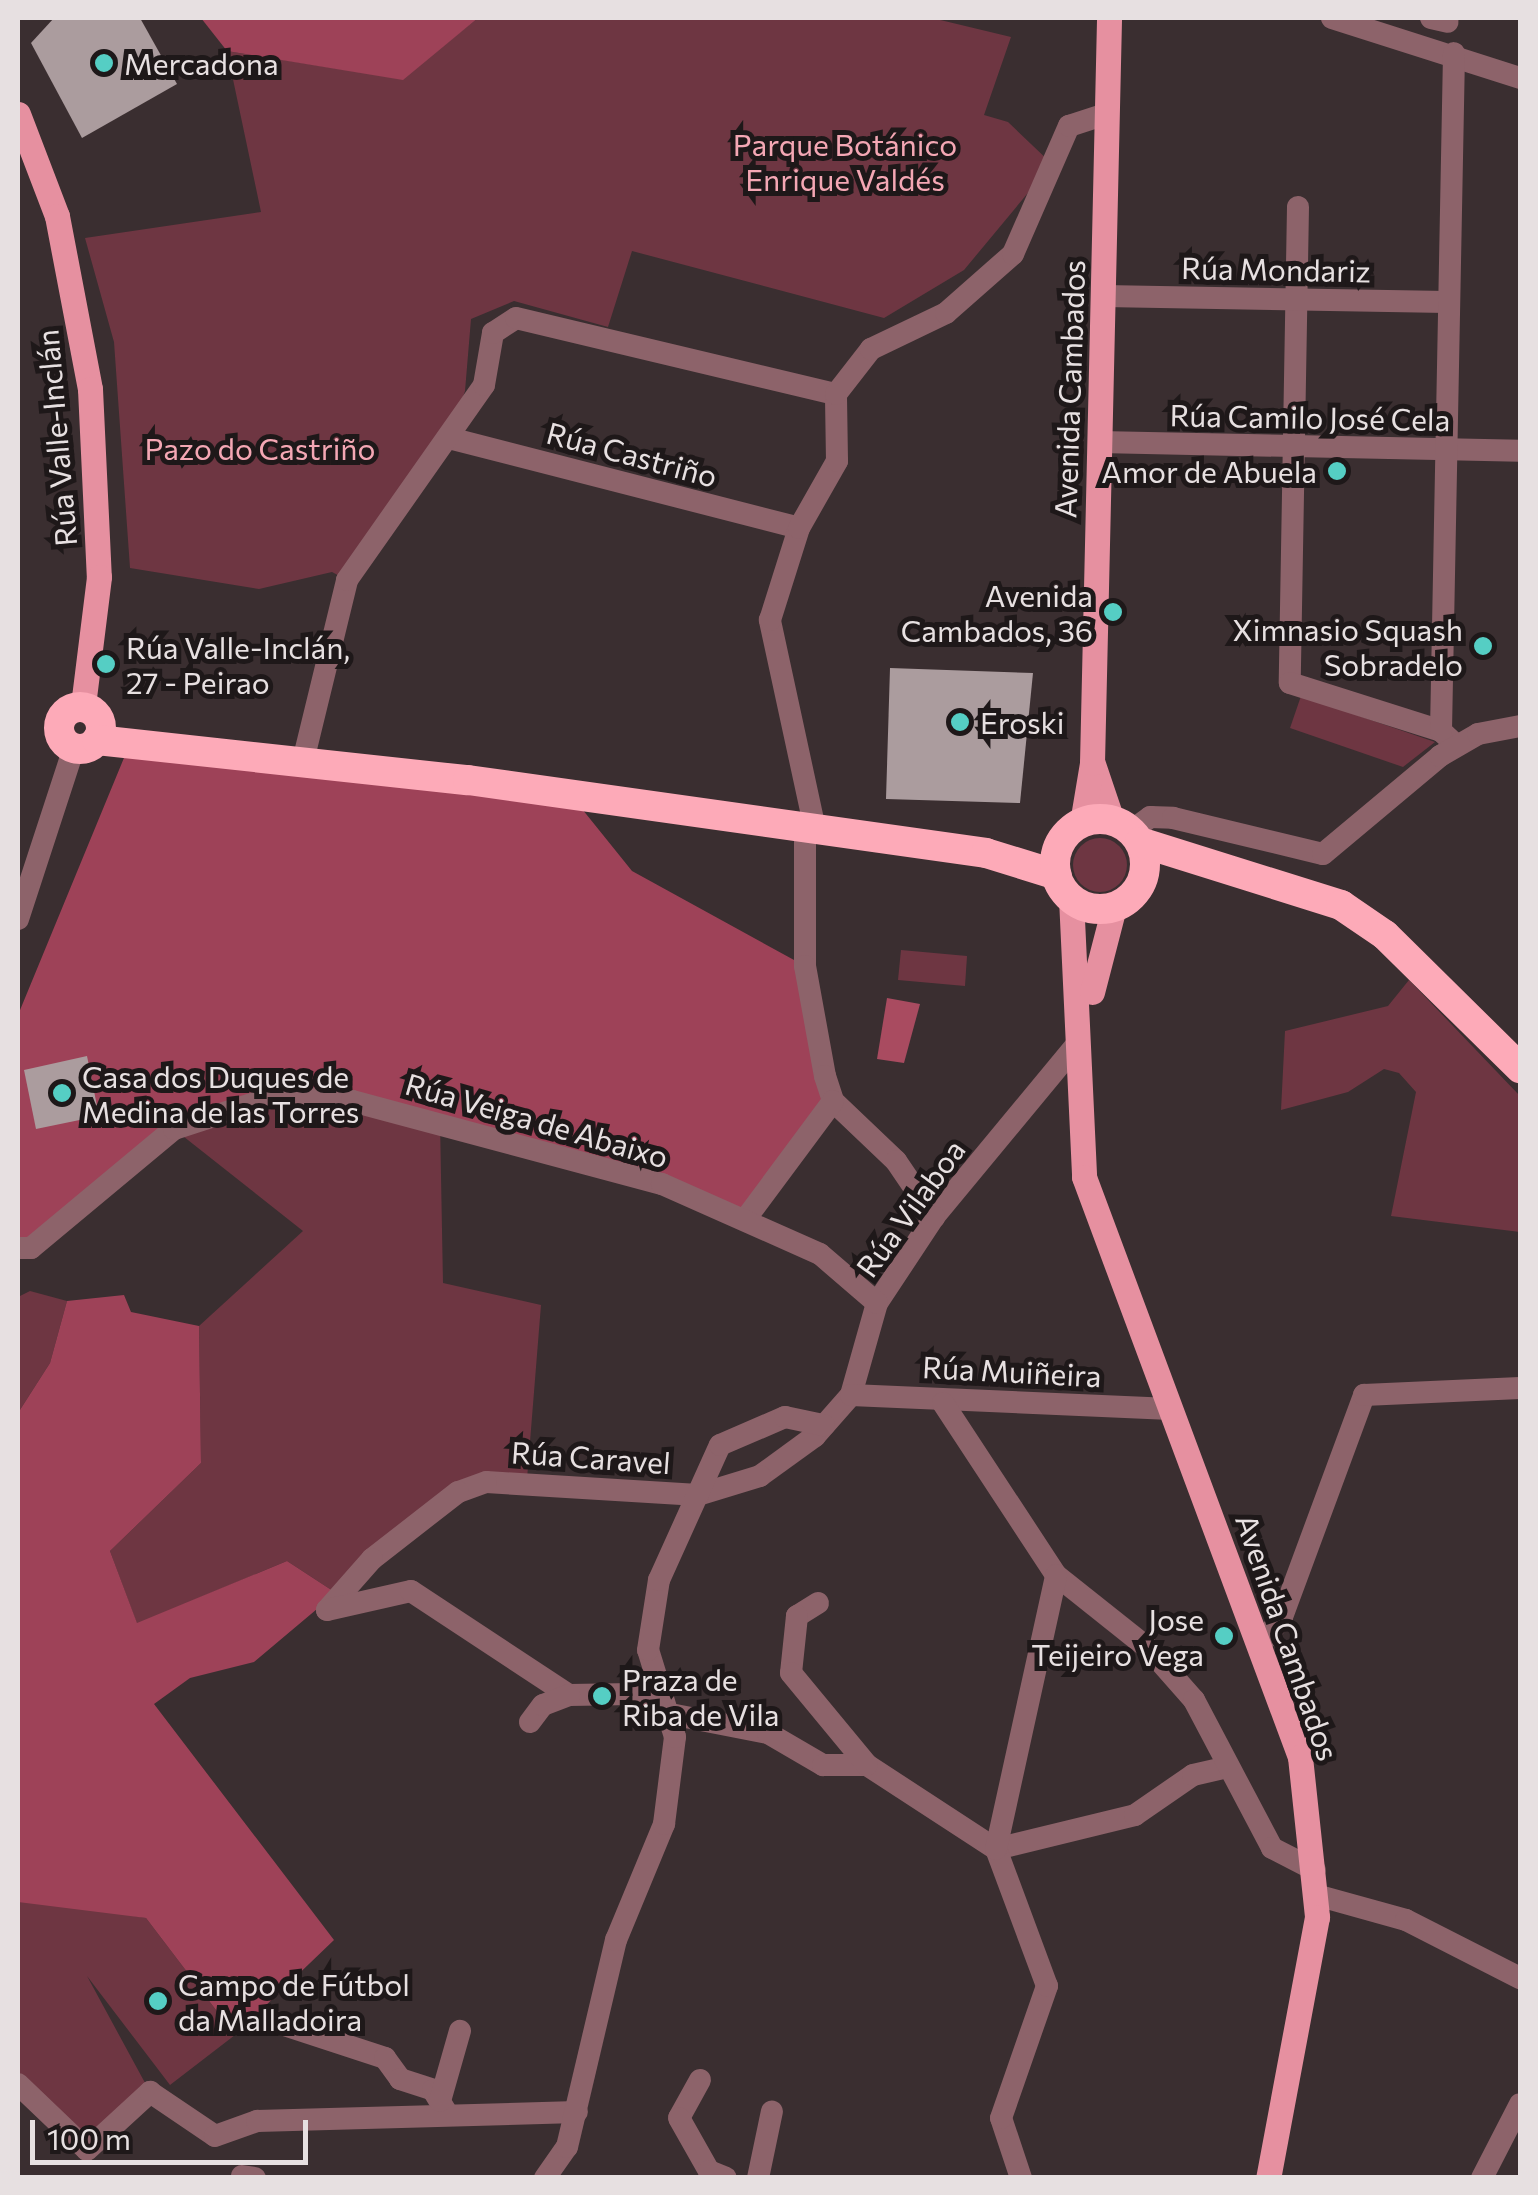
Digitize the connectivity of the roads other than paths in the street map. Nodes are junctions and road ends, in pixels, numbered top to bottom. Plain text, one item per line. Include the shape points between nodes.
1 (1109, 18) edge
2 (1332, 18) edge
3 (1370, 23) edge
4 (1454, 53) junction
5 (1520, 78) edge
6 (18, 114) edge
7 (1105, 114) junction
8 (1298, 206) dead end
9 (1104, 296) junction
10 (1295, 302) junction
11 (1448, 302) junction
12 (836, 394) junction
13 (449, 438) junction
14 (1099, 442) junction
15 (1291, 448) junction
16 (1448, 450) junction
17 (1520, 452) edge
18 (800, 528) junction
19 (1520, 726) edge
20 (88, 728) junction
21 (1448, 738) junction
22 (304, 758) junction
23 (1092, 763) junction
24 (810, 828) junction
25 (1128, 831) junction
26 (1071, 832) junction
27 (986, 853) junction
28 (1253, 872) junction
29 (1140, 884) junction
30 (1064, 886) junction
31 (1114, 907) junction
32 (18, 919) edge
33 (1077, 1044) junction
34 (1520, 1068) edge
35 (833, 1101) junction
36 (746, 1217) junction
37 (934, 1217) junction
38 (18, 1248) edge
39 (1109, 1250) junction
40 (877, 1303) junction
41 (1520, 1388) edge
42 (851, 1395) junction
43 (943, 1403) junction
44 (1171, 1409) junction
45 (824, 1425) junction
46 (698, 1495) junction
47 (1056, 1575) junction
48 (818, 1603) dead end
49 (1261, 1644) junction
50 (570, 1695) junction
51 (660, 1712) junction
52 (530, 1722) dead end
53 (867, 1764) junction
54 (1227, 1767) junction
55 (996, 1849) junction
56 (1316, 1882) junction
57 (1520, 1978) edge
58 (272, 2022) dead end
59 (460, 2032) dead end
60 (700, 2080) dead end
61 (18, 2084) edge
62 (1520, 2104) edge
63 (444, 2108) junction
64 (772, 2111) dead end
65 (577, 2112) junction
66 (545, 2178) edge
67 (726, 2178) edge
68 (758, 2178) edge
69 (1021, 2178) edge
70 (1268, 2178) edge
71 (1482, 2178) edge

1 - 7 main road, Avenida Cambados
2 - 3 street
3 - 4 street
4 - 5 street
4 - 11 street
6 - 20 main road, Rúa Valle-Inclán via 57,216 87,366 99,578
7 - 9 main road, Avenida Cambados
7 - 12 street via 1069,126 1013,254 946,314 871,348
8 - 10 street
9 - 10 street, Rúa Mondariz
9 - 14 main road, Avenida Cambados
10 - 11 street, Rúa Mondariz
10 - 15 street
11 - 16 street
12 - 13 street via 516,318 493,333 484,385
12 - 18 street via 837,461
13 - 18 street, Rúa Castriño
13 - 22 street via 347,580
14 - 15 street, Rúa Camilo José Cela
14 - 23 main road, Avenida Cambados
15 - 16 street, Rúa Camilo José Cela
15 - 21 street via 1290,683
16 - 17 street, Rúa Camilo José Cela
16 - 21 street
18 - 24 street via 770,620 771,657
19 - 21 street
20 - 22 highway
20 - 32 street, Rúa Valle-Inclán
21 - 25 street via 1323,854 1173,818 1150,817
22 - 24 highway
23 - 25 main road, Avenida Cambados
23 - 26 main road, Avenida Cambados
24 - 27 highway
24 - 35 street via 810,1028
25 - 26 highway
25 - 28 highway
25 - 29 highway
26 - 27 highway
26 - 30 highway
27 - 30 highway
28 - 29 highway
28 - 34 highway via 1341,904 1385,935
29 - 31 highway
30 - 31 highway
30 - 33 main road
31 - 39 main road via 1092,967 1091,1125
33 - 37 street, Rúa Vilaboa
33 - 39 main road via 1084,1177
35 - 36 street
35 - 37 street via 896,1161
36 - 38 street, Rúa Veiga de Abaixo via 471,1128 352,1101 276,1096 174,1129 31,1248
36 - 40 street, Rúa Veiga de Abaixo via 820,1254
37 - 40 street, Rúa Vilaboa
39 - 44 main road, Avenida Cambados
40 - 42 street, Rúa Vilaboa
41 - 49 street via 1364,1395 1282,1617
42 - 43 street, Rúa Muiñeira
42 - 45 street, Rúa Vilaboa
43 - 44 street, Rúa Muiñeira
43 - 47 street
44 - 49 main road, Avenida Cambados
45 - 46 street, Rúa Vilaboa via 760,1476
45 - 46 street via 784,1417 737,1433 707,1458
46 - 50 street, Rúa Caravel via 486,1482 458,1492 372,1559 327,1610 412,1590
46 - 51 street via 659,1580 648,1650
47 - 54 street via 1175,1677 1213,1727
47 - 55 street
48 - 53 street via 797,1616 791,1673
49 - 56 main road, Avenida Cambados via 1300,1757
50 - 51 street via 608,1688
50 - 52 street
51 - 53 street via 768,1733 822,1765
51 - 65 street via 674,1736 664,1824 616,1940
53 - 55 street
54 - 55 street via 1193,1775 1134,1815
54 - 56 street via 1272,1848
55 - 69 street via 1046,1986 1001,2118
56 - 57 street
56 - 70 main road, Avenida Cambados via 1307,2002
58 - 63 street via 385,2058 400,2079
59 - 63 street
60 - 67 street via 679,2118 708,2171
61 - 63 street via 87,2150 150,2092 214,2136 257,2121
62 - 71 street
63 - 65 street
64 - 68 street
65 - 66 street

